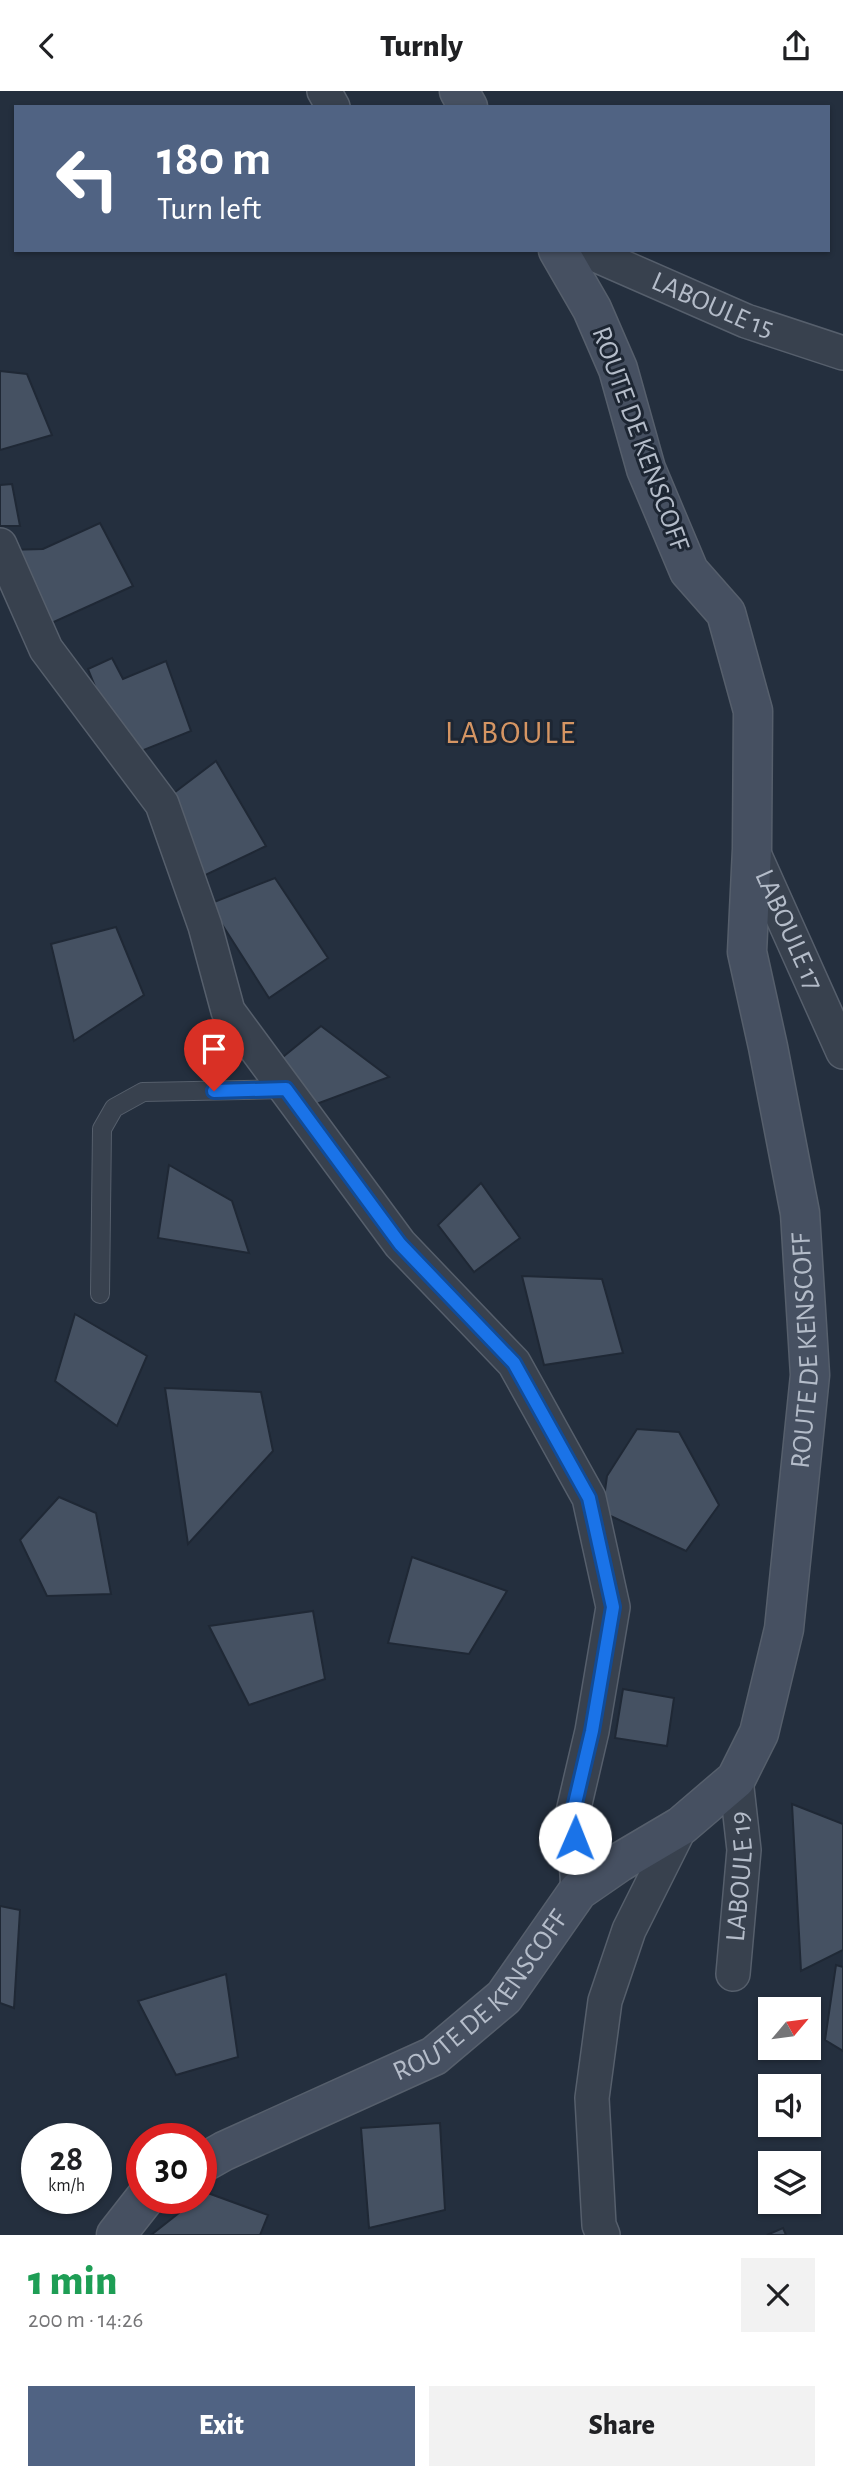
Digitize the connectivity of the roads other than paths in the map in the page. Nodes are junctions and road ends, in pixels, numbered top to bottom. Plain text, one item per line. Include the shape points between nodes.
1 (559, 252) edge
2 (589, 252) edge
3 (843, 353) edge
4 (0, 545) edge
5 (752, 849) junction
6 (843, 1052) edge
7 (286, 1089) junction
8 (100, 1294) dead end
9 (736, 1779) junction
10 (681, 1826) junction
11 (578, 1891) junction
12 (733, 1974) dead end
13 (217, 2155) edge
14 (132, 2214) edge
15 (116, 2235) edge
16 (603, 2235) edge

1 - 5 main road, ROUTE DE KENSCOFF via 592,309 618,369 646,469 689,571 726,613 754,711
2 - 3 street, LABOULE 15 via 746,321
4 - 7 street via 46,649 162,804 205,926 228,1011
5 - 6 street, LABOULE 17
5 - 9 main road, ROUTE DE KENSCOFF via 747,952 800,1213 810,1375 784,1629 758,1733
7 - 8 lane via 143,1092 114,1108 102,1129
7 - 11 street via 400,1244 514,1363 589,1498 613,1607 573,1812
9 - 10 main road, ROUTE DE KENSCOFF
9 - 12 street, LABOULE 19 via 744,1850
10 - 11 main road, ROUTE DE KENSCOFF
10 - 16 street via 629,1930 605,2001 592,2098
11 - 13 main road, ROUTE DE KENSCOFF via 503,1997 434,2056
14 - 15 main road

